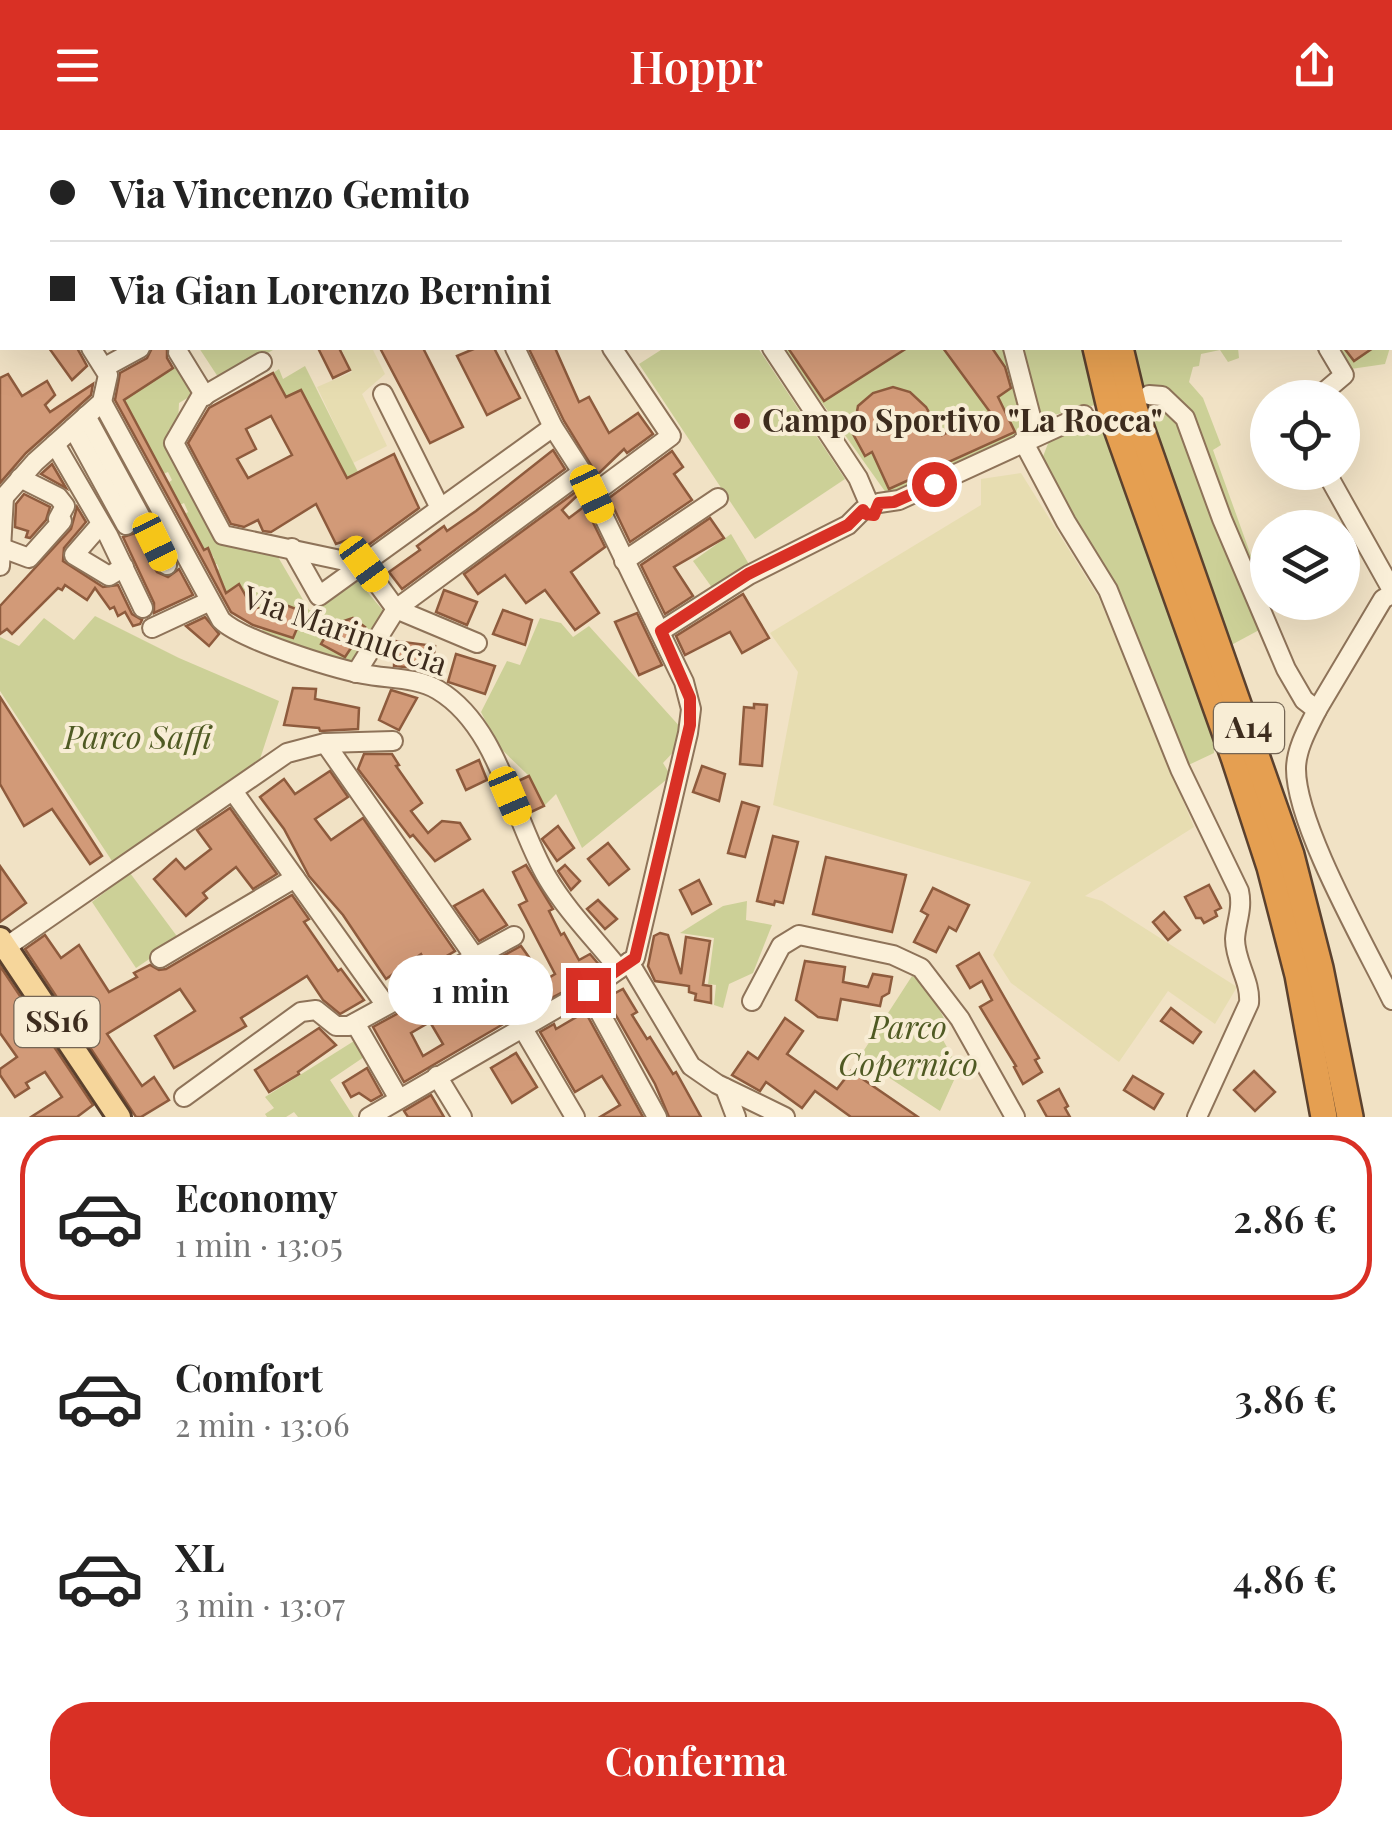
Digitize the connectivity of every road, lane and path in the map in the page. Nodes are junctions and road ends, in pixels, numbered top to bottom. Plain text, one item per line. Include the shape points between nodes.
1 (92, 350) edge
2 (136, 350) edge
3 (184, 350) edge
4 (516, 350) edge
5 (613, 350) edge
6 (773, 350) edge
7 (1013, 350) edge
8 (1096, 350) edge
9 (1120, 350) edge
10 (1329, 350) edge
11 (262, 362) dead end
12 (105, 368) junction
13 (1337, 380) edge
14 (210, 392) junction
15 (384, 394) dead end
16 (1149, 395) dead end
17 (102, 402) junction
18 (1084, 415) dead end
19 (80, 422) junction
20 (554, 428) junction
21 (1029, 439) junction
22 (55, 444) junction
23 (582, 472) junction
24 (20, 478) junction
25 (78, 483) junction
26 (1336, 490) edge
27 (592, 494) junction
28 (2, 497) edge
29 (58, 497) junction
30 (718, 498) dead end
31 (870, 504) junction
32 (440, 508) junction
33 (144, 518) junction
34 (105, 530) junction
35 (292, 548) junction
36 (1, 557) edge
37 (624, 561) junction
38 (364, 564) junction
39 (166, 565) dead end
40 (124, 567) junction
41 (1392, 592) edge
42 (208, 602) junction
43 (143, 608) dead end
44 (396, 609) junction
45 (152, 628) dead end
46 (661, 631) junction
47 (477, 643) dead end
48 (356, 673) junction
49 (1317, 710) junction
50 (393, 741) dead end
51 (325, 743) junction
52 (232, 791) junction
53 (295, 878) junction
54 (514, 936) dead end
55 (3, 943) edge
56 (474, 956) junction
57 (160, 958) dead end
58 (624, 966) junction
59 (1392, 1000) edge
60 (568, 1001) dead end
61 (752, 1002) dead end
62 (385, 1004) junction
63 (356, 1023) junction
64 (522, 1027) junction
65 (437, 1076) junction
66 (725, 1088) junction
67 (184, 1098) dead end
68 (399, 1099) junction
69 (766, 1107) junction
70 (109, 1114) edge
71 (369, 1117) edge
72 (462, 1117) edge
73 (575, 1117) edge
74 (657, 1117) edge
75 (736, 1117) edge
76 (749, 1117) edge
77 (785, 1117) edge
78 (1016, 1117) edge
79 (1196, 1117) edge
80 (1324, 1117) edge
81 (1350, 1117) edge

1 - 12 street
2 - 12 street
3 - 14 street
4 - 20 street
5 - 27 street via 671,436
6 - 31 street
7 - 21 street
8 - 80 highway, A14 via 1111,412 1270,866
9 - 81 highway, A14 via 1135,411 1292,855
10 - 13 street via 1344,374
11 - 14 street
12 - 17 street
14 - 35 street via 174,443 223,535
15 - 32 street
16 - 49 street via 1162,396 1185,418 1286,670
17 - 19 street
17 - 33 street
18 - 21 street
19 - 22 street
19 - 33 street
20 - 23 street
20 - 32 street
21 - 31 street via 899,500
21 - 79 street via 1066,522 1108,590 1176,758 1240,891 1235,940 1249,1003
22 - 24 street
22 - 25 street
23 - 27 street
23 - 44 street
24 - 28 street
24 - 29 street
25 - 29 street
25 - 34 street
26 - 41 street
27 - 37 street
28 - 36 street
29 - 36 street via 65,506 62,522 29,558
30 - 37 street
31 - 46 street via 848,525 748,574
32 - 38 street
33 - 34 street
33 - 39 street
33 - 42 street
34 - 40 street
34 - 40 street via 74,554 109,576
35 - 38 street
35 - 38 street via 319,596
37 - 46 street
38 - 44 street
40 - 43 street
41 - 49 street
42 - 45 street
42 - 48 street, Via Marinuccia via 236,631
44 - 47 street
44 - 48 street
46 - 58 street via 687,690 691,719 635,958
48 - 58 street, Via Marinuccia via 428,685 461,709 498,768 546,876
49 - 59 street via 1296,764 1297,788
50 - 51 street
51 - 52 street via 288,753
51 - 56 street
52 - 53 street
52 - 55 street
53 - 57 street
53 - 62 street
54 - 56 street
55 - 70 main road, SS16
56 - 62 street
58 - 66 street, Via Marinuccia via 683,1056
58 - 74 street via 588,990
60 - 64 street
61 - 78 street via 781,946 799,935 911,962 944,997
62 - 63 street
63 - 67 street via 341,1028 316,1010 301,1012
63 - 68 street
64 - 65 street
64 - 73 street
65 - 68 street
65 - 72 street
66 - 69 street, Via Marinuccia
66 - 75 street
68 - 71 street
69 - 76 street
69 - 77 street, Via Marinuccia

